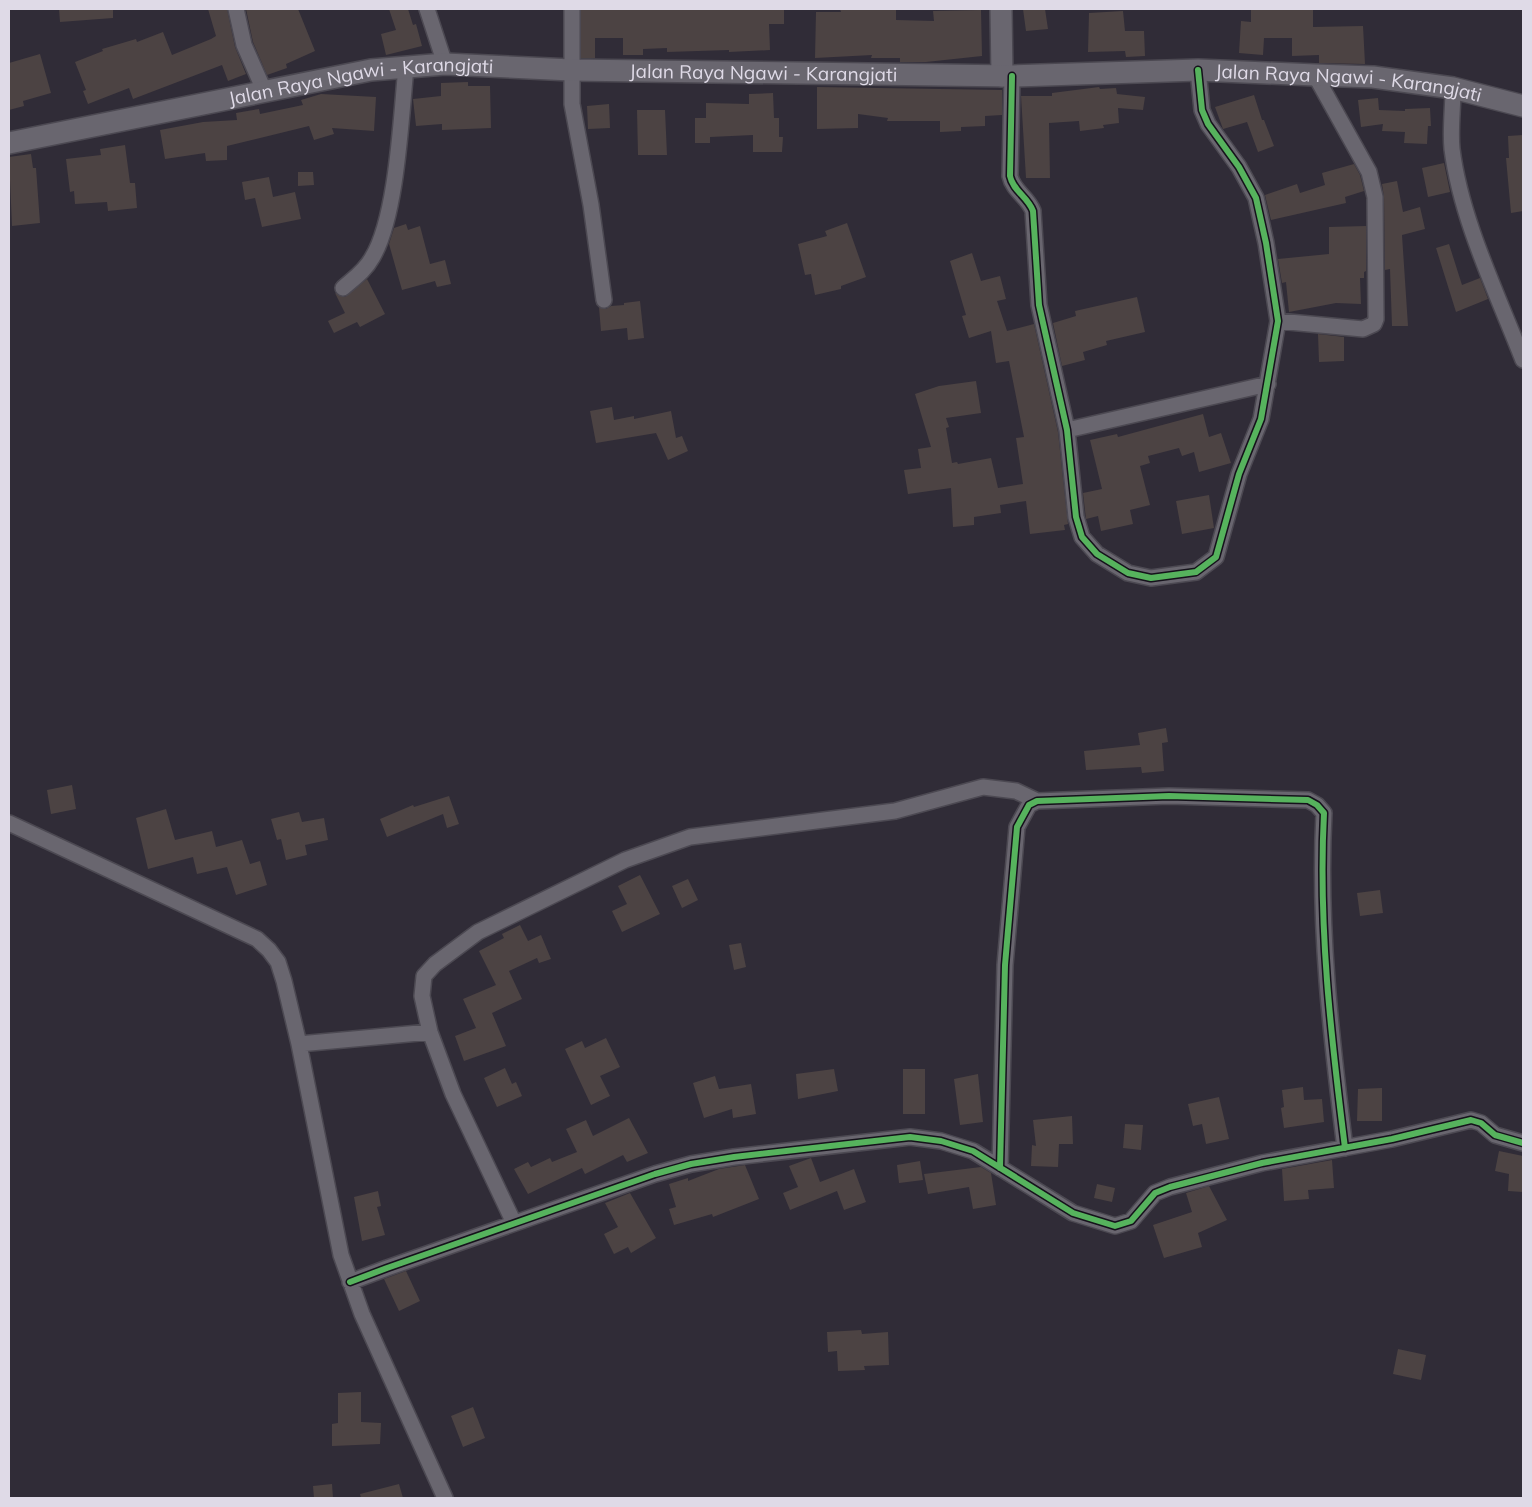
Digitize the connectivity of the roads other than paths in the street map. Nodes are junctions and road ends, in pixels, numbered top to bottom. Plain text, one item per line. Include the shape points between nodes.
1 (236, 9) edge
2 (427, 9) edge
3 (572, 9) edge
4 (1001, 9) edge
5 (445, 64) junction
6 (406, 68) junction
7 (571, 70) junction
8 (1198, 70) junction
9 (1315, 74) junction
10 (1007, 76) junction
11 (1453, 88) junction
12 (264, 90) junction
13 (1523, 106) edge
14 (9, 144) edge
15 (343, 288) dead end
16 (604, 300) dead end
17 (1278, 321) junction
18 (1523, 360) edge
19 (1268, 384) junction
20 (1067, 430) junction
21 (1037, 801) junction
22 (9, 823) edge
23 (430, 1032) junction
24 (299, 1044) junction
25 (1523, 1143) edge
26 (1345, 1148) junction
27 (1000, 1168) junction
28 (514, 1223) junction
29 (350, 1282) junction
30 (446, 1498) edge

1 - 12 street via 244,45
2 - 5 street
3 - 7 street
4 - 10 main road
5 - 6 main road, Jalan Raya Ngawi - Karangjati
5 - 7 main road, Jalan Raya Ngawi - Karangjati
6 - 12 main road, Jalan Raya Ngawi - Karangjati via 371,70
6 - 15 street via 395,172 384,230 372,260
7 - 10 main road, Jalan Raya Ngawi - Karangjati
7 - 16 street via 572,104
8 - 9 main road, Jalan Raya Ngawi - Karangjati
8 - 10 main road, Jalan Raya Ngawi - Karangjati
8 - 17 street via 1202,110 1208,124 1239,167 1256,198
9 - 11 main road, Jalan Raya Ngawi - Karangjati via 1373,77
9 - 17 street via 1369,172 1375,196 1376,319 1374,324 1363,329
10 - 20 street via 1010,176 1015,189 1034,211 1039,305
11 - 13 main road, Jalan Raya Ngawi - Karangjati
11 - 18 street via 1452,147 1457,182
12 - 14 main road, Jalan Raya Ngawi - Karangjati
17 - 19 street
19 - 20 street
19 - 20 street via 1261,419 1239,474 1216,556 1196,572 1151,578 1128,572 1097,554 1082,537 1076,517
21 - 23 street via 1016,791 982,787 895,811 690,837 625,860 478,932 428,969 422,996
21 - 26 street via 1169,796 1308,800 1317,804 1324,813 1322,900 1328,1008
21 - 27 street via 1030,805 1017,827 1005,965
22 - 24 street via 257,939 278,962
23 - 24 street
23 - 28 street via 453,1094
24 - 29 street via 333,1218
25 - 26 street via 1495,1134 1471,1120
26 - 27 street via 1262,1163 1170,1187 1155,1194 1131,1221 1115,1226 1073,1213
27 - 28 street via 973,1151 941,1141 894,1138 691,1164
28 - 29 street
29 - 30 street

